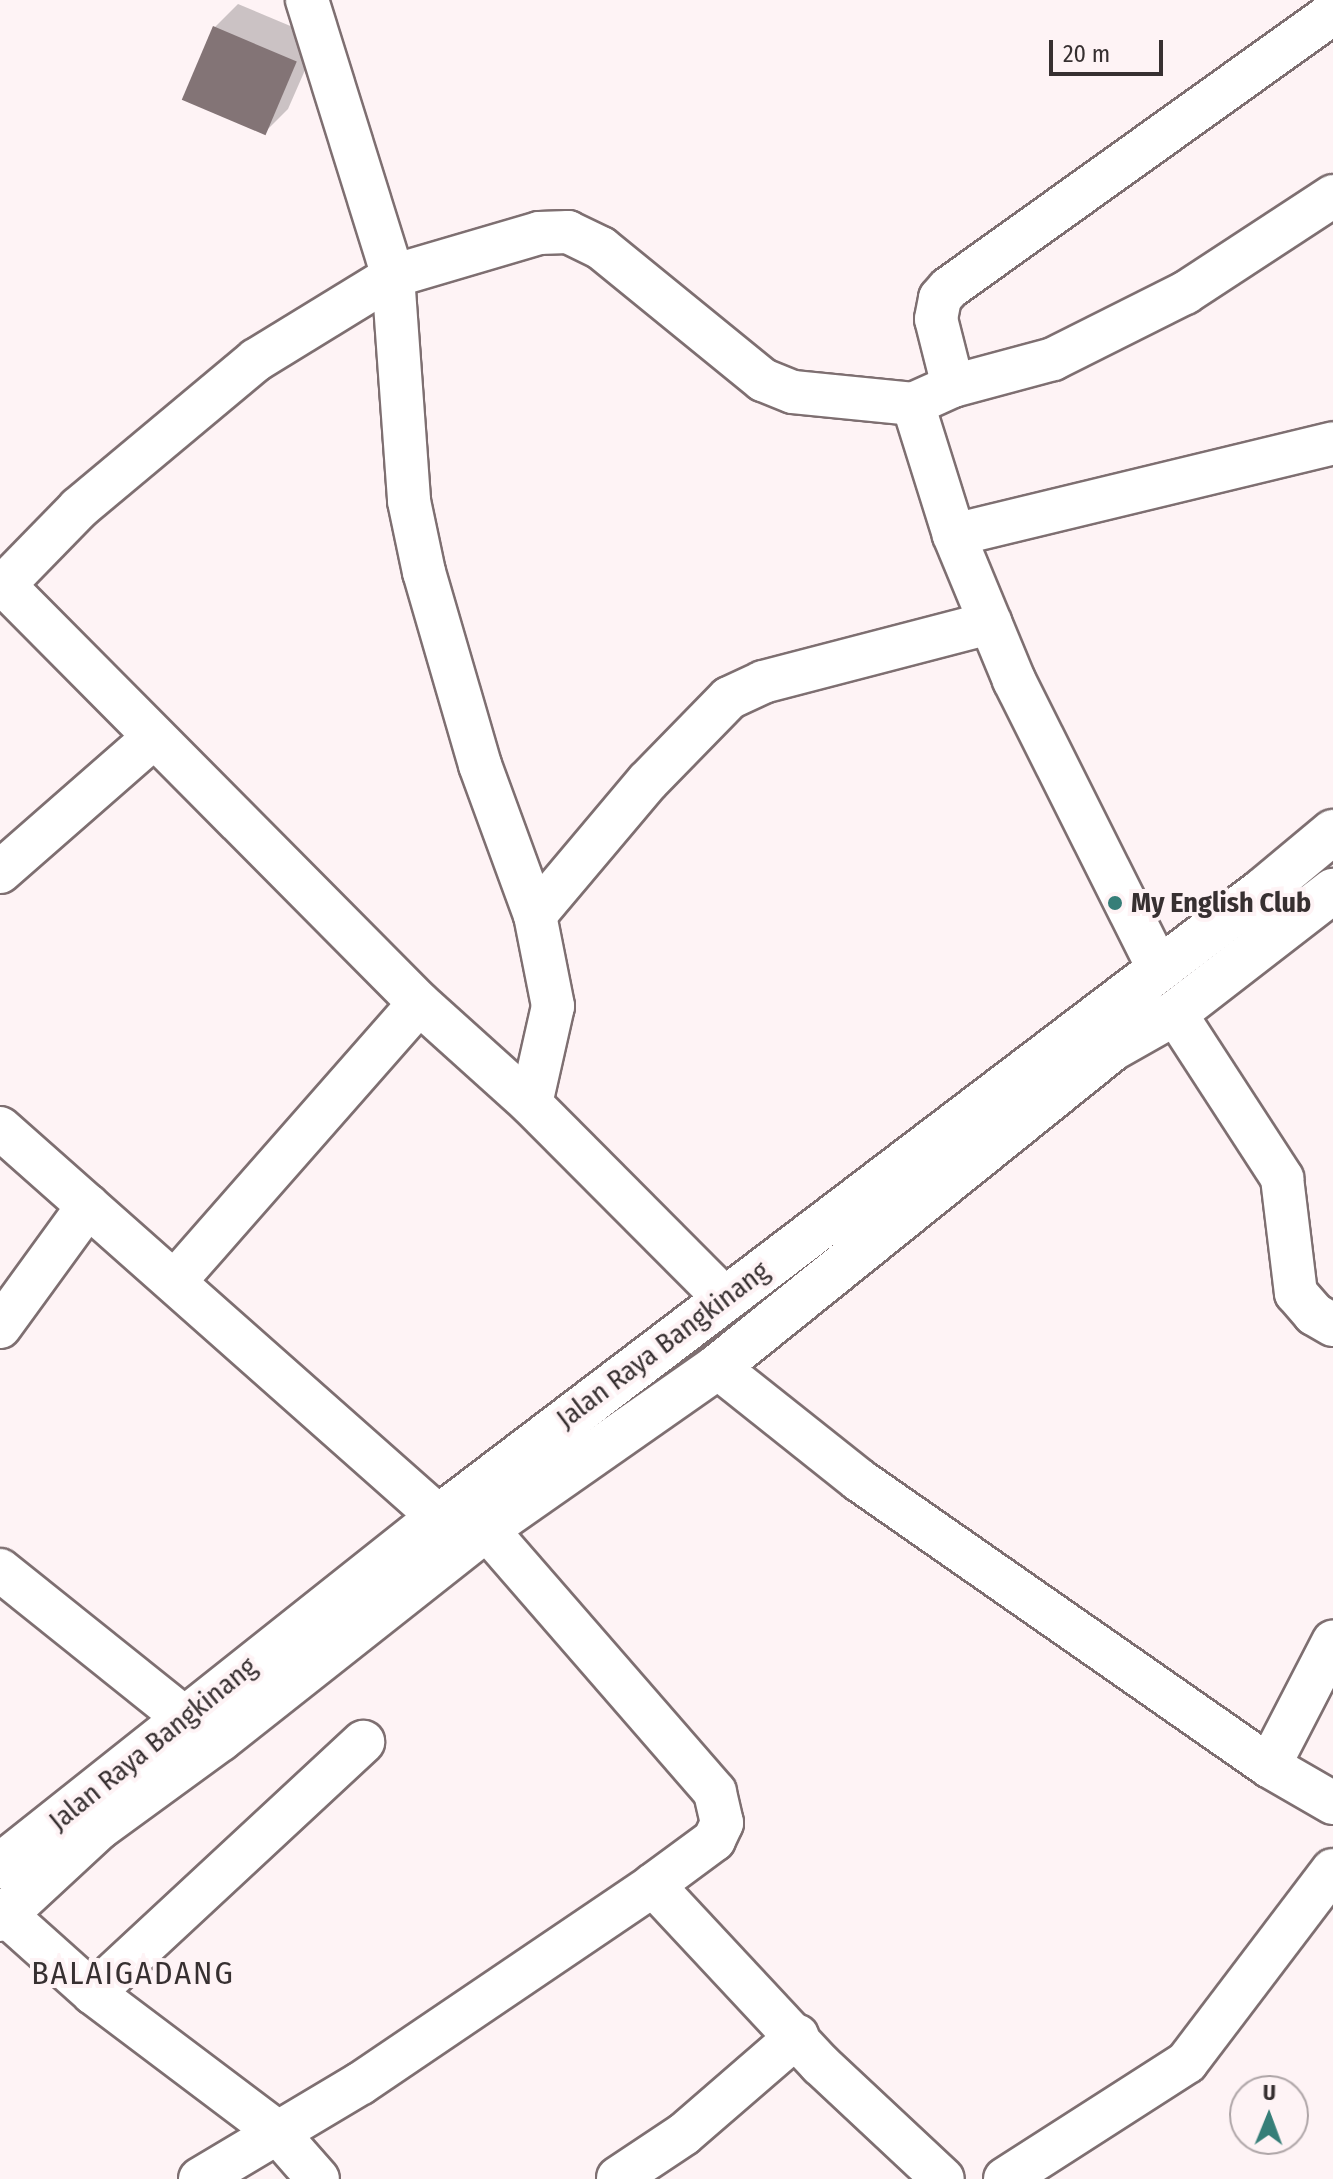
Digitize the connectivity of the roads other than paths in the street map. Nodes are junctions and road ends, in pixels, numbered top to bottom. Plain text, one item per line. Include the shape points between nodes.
1 (307, 0) edge
2 (1333, 13) edge
3 (1333, 196) edge
4 (393, 276) junction
5 (953, 386) junction
6 (913, 404) junction
7 (1333, 443) edge
8 (954, 535) junction
9 (1, 585) edge
10 (990, 623) junction
11 (154, 737) junction
12 (1333, 832) edge
13 (0, 872) edge
14 (1333, 891) edge
15 (535, 915) junction
16 (1158, 967) junction
17 (419, 1003) junction
18 (1175, 1013) junction
19 (531, 1104) junction
20 (0, 1128) edge
21 (88, 1206) junction
22 (176, 1280) junction
23 (724, 1298) junction
24 (1333, 1325) edge
25 (0, 1327) edge
26 (717, 1367) junction
27 (439, 1517) junction
28 (486, 1529) junction
29 (0, 1570) edge
30 (1333, 1642) edge
31 (185, 1718) junction
32 (363, 1742) dead end
33 (1269, 1766) junction
34 (1333, 1803) edge
35 (56, 1820) junction
36 (98, 1828) junction
37 (0, 1866) edge
38 (1333, 1870) edge
39 (653, 1885) junction
40 (3, 1917) edge
41 (93, 1993) junction
42 (797, 2036) junction
43 (275, 2130) junction
44 (1016, 2177) edge
45 (618, 2178) edge
46 (200, 2179) edge
47 (318, 2179) edge
48 (943, 2179) edge

1 - 4 street
2 - 5 street via 949,288 940,298 936,319
3 - 5 street via 1203,282 1106,333 1011,374
4 - 6 street via 539,233 568,232 601,248 763,380 793,392
4 - 9 street via 256,360 79,508
4 - 15 street via 409,501 424,572 480,765
5 - 6 street
6 - 8 street
7 - 8 street
8 - 10 street
9 - 11 street
10 - 15 street via 763,682 729,698 648,781
10 - 16 street
11 - 13 street
11 - 17 street
12 - 16 highway, Jalan Raya Bangkinang
14 - 18 highway, Jalan Raya Bangkinang
15 - 19 street via 553,1006
16 - 23 highway, Jalan Raya Bangkinang
17 - 19 street
17 - 22 street
18 - 24 street via 1282,1178 1296,1293 1314,1314
18 - 26 highway, Jalan Raya Bangkinang via 1113,1048
19 - 23 street
20 - 21 street
21 - 22 street
21 - 25 street
22 - 27 street
23 - 27 highway, Jalan Raya Bangkinang
26 - 28 highway, Jalan Raya Bangkinang
26 - 33 street via 859,1480
27 - 31 highway, Jalan Raya Bangkinang
28 - 36 highway, Jalan Raya Bangkinang
28 - 39 street via 715,1792 722,1823 714,1840
29 - 31 street
30 - 33 street
31 - 35 highway, Jalan Raya Bangkinang
32 - 41 street
33 - 34 street
35 - 36 highway
35 - 37 highway, Jalan Raya Bangkinang
36 - 40 highway, Jalan Raya Bangkinang
38 - 44 street via 1187,2062
39 - 42 street
39 - 43 street via 361,2083
40 - 41 street
41 - 43 street
42 - 45 street via 684,2134
42 - 48 street
43 - 46 street
43 - 47 street

